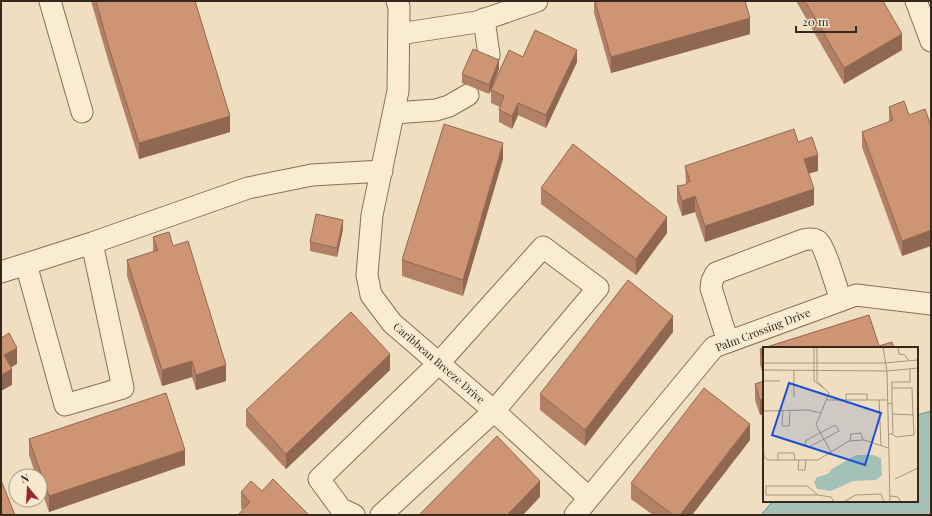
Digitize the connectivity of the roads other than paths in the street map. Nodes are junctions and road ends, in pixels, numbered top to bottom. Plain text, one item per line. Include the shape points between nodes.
1 (50, 1) edge
2 (397, 1) edge
3 (537, 1) edge
4 (916, 1) edge
5 (484, 19) junction
6 (399, 34) junction
7 (931, 41) edge
8 (490, 56) edge
9 (468, 95) dead end
10 (82, 112) dead end
11 (394, 113) junction
12 (382, 171) junction
13 (92, 243) junction
14 (26, 264) junction
15 (1, 272) edge
16 (841, 300) junction
17 (931, 304) edge
18 (728, 342) junction
19 (438, 364) junction
20 (494, 411) junction
21 (589, 498) junction
22 (354, 515) edge
23 (381, 515) edge
24 (574, 515) edge

1 - 10 street
2 - 6 street, Caribbean Breeze Drive
3 - 5 street
4 - 7 street
5 - 6 street
5 - 8 street
6 - 11 street, Caribbean Breeze Drive via 398,91
9 - 11 street via 436,110
11 - 12 street, Caribbean Breeze Drive
12 - 13 street via 312,175 248,188
12 - 19 street, Caribbean Breeze Drive via 372,215 367,275 371,295 392,323
13 - 14 street
13 - 14 street via 123,388 65,405
14 - 15 street
16 - 17 street, Palm Crossing Drive via 856,295
16 - 18 street, Palm Crossing Drive
16 - 18 street via 820,242 812,239 803,240 716,274 711,288
18 - 21 street, Palm Crossing Drive via 714,347
19 - 20 street, Caribbean Breeze Drive
19 - 20 street via 543,247 598,288
19 - 22 street via 319,479 341,509
20 - 21 street, Caribbean Breeze Drive
20 - 23 street
21 - 24 street, Palm Crossing Drive

